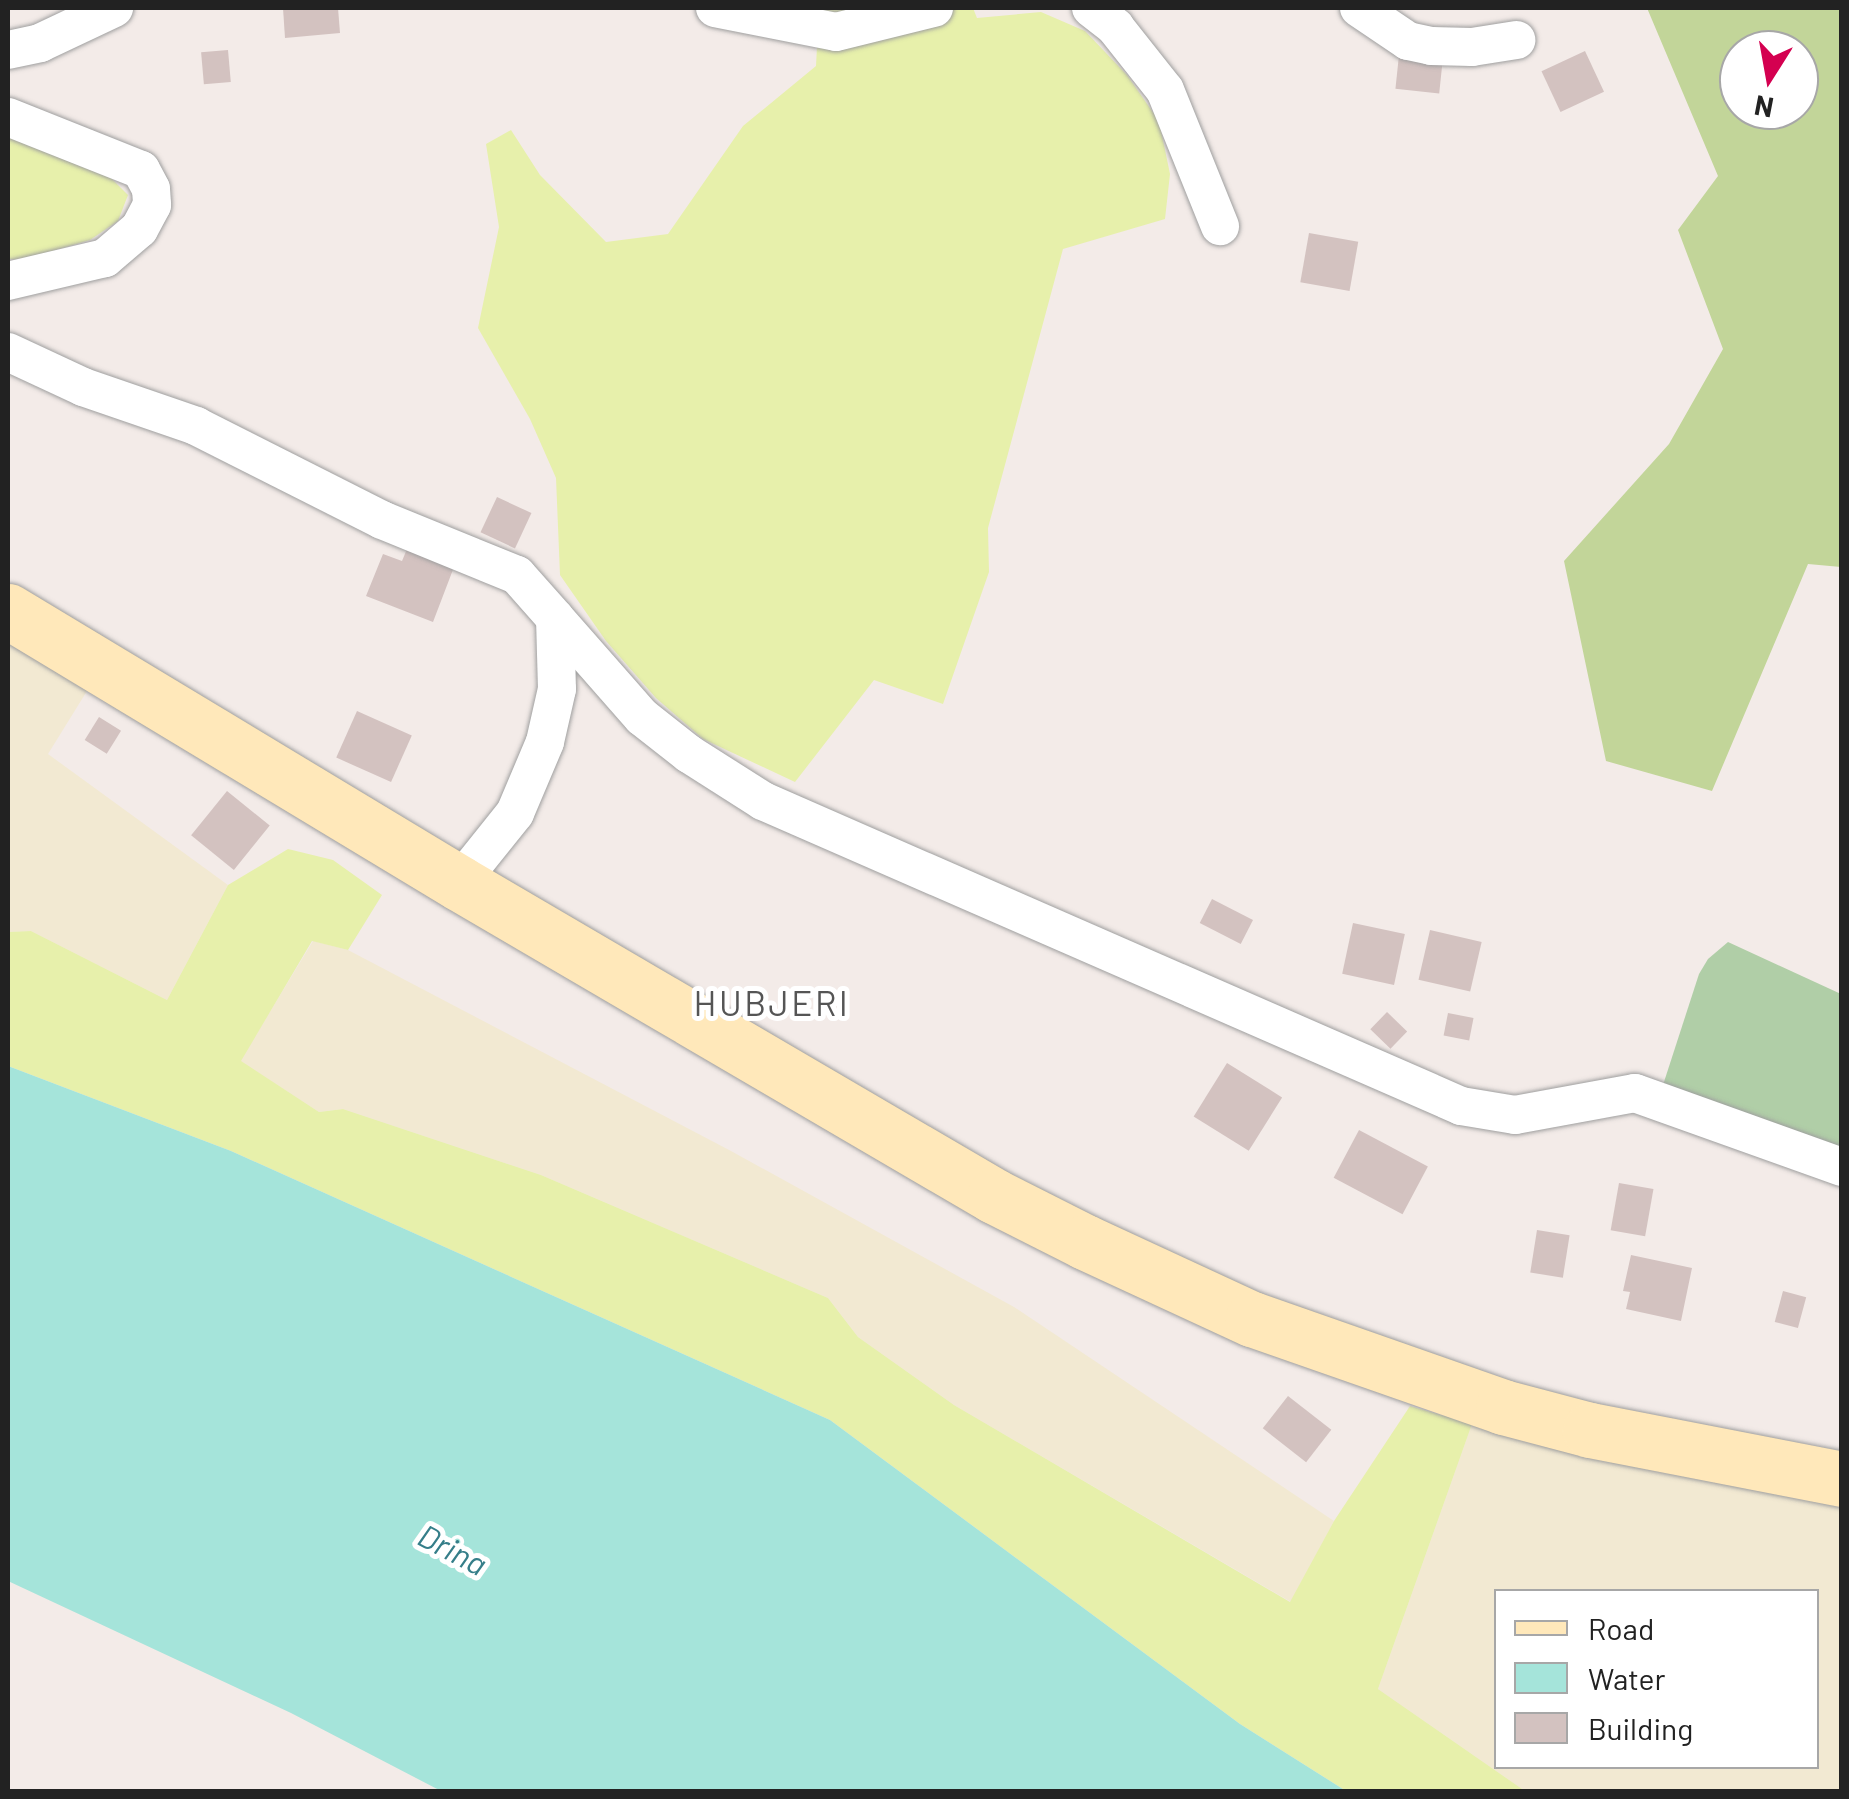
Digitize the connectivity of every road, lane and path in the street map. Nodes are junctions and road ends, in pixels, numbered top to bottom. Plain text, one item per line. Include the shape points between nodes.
1 (114, 8) edge
2 (715, 8) edge
3 (934, 8) edge
4 (1091, 8) edge
5 (1359, 8) edge
6 (1516, 40) dead end
7 (8, 50) edge
8 (8, 118) edge
9 (1220, 226) dead end
10 (8, 280) edge
11 (8, 352) edge
12 (8, 610) edge
13 (555, 618) junction
14 (459, 883) junction
15 (1842, 1167) edge
16 (1842, 1479) edge

1 - 7 street via 40,43
2 - 3 street via 836,32
4 - 9 street via 1115,27 1165,90
5 - 6 street via 1408,41 1431,46
8 - 10 street via 141,170 152,204 139,230 105,258
11 - 13 street via 83,387 196,426 382,520 516,575
12 - 14 street
13 - 14 street via 557,689 545,742 515,813
13 - 15 street via 642,717 763,801 1461,1106 1515,1116 1636,1093
14 - 16 street via 994,1196 1252,1319 1503,1407

